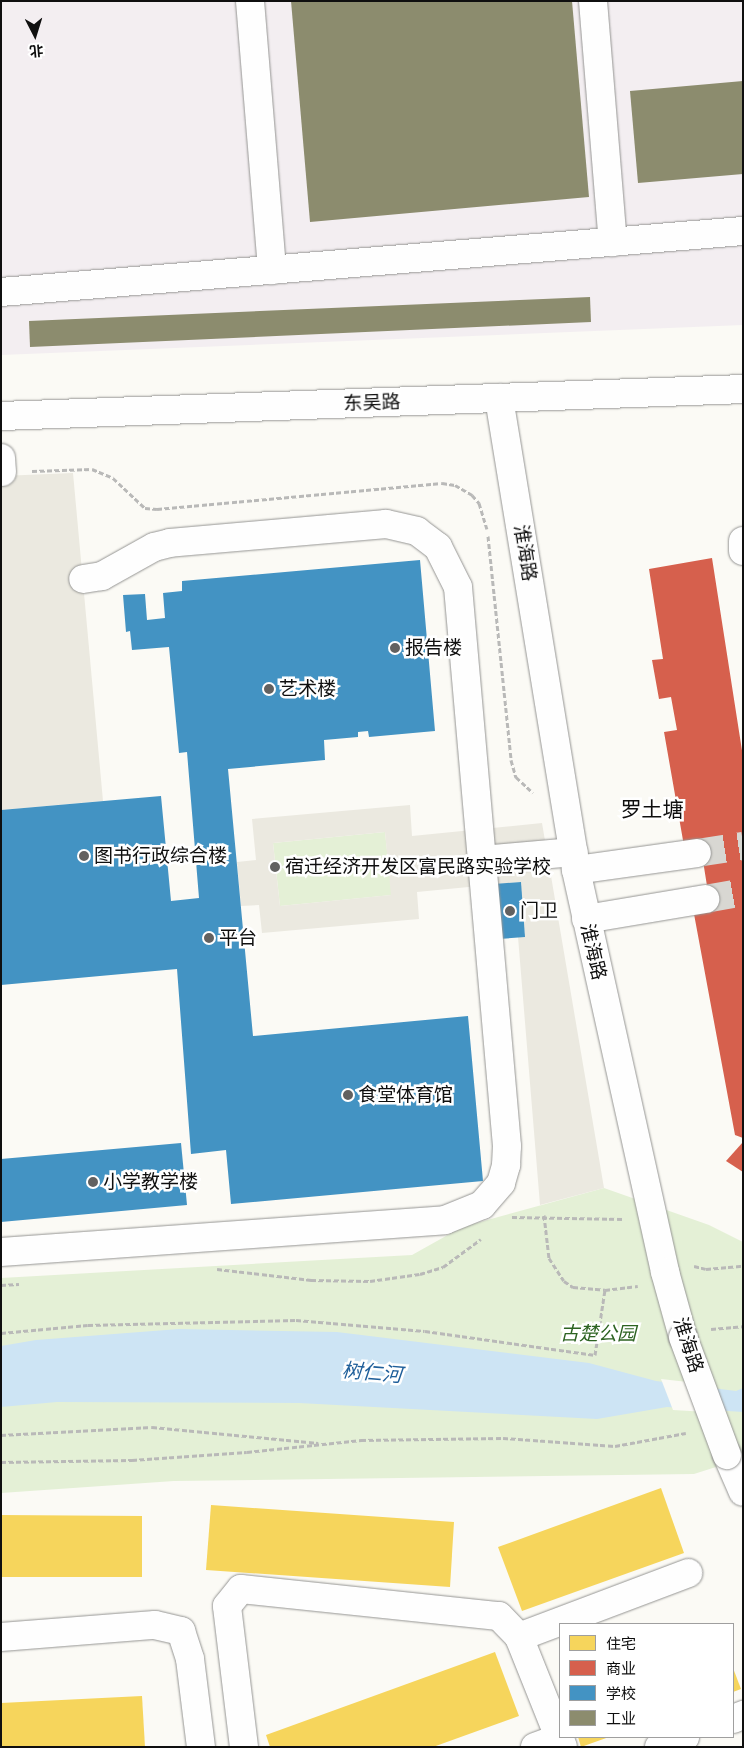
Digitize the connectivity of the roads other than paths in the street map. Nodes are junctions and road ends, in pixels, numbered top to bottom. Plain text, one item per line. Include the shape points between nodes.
1 (250, 1) edge
2 (592, 1) edge
3 (743, 231) edge
4 (613, 242) junction
5 (272, 270) junction
6 (1, 292) edge
7 (743, 389) edge
8 (499, 398) junction
9 (1, 416) edge
10 (743, 541) edge
11 (743, 551) edge
12 (83, 578) dead end
13 (697, 853) tunnel mouth
14 (482, 860) junction
15 (575, 861) junction
16 (705, 898) tunnel mouth
17 (586, 918) junction
18 (1, 1252) edge
19 (743, 1492) edge
20 (688, 1573) dead end
21 (1, 1637) edge
22 (519, 1637) junction
23 (682, 1738) edge
24 (553, 1744) edge
25 (201, 1747) edge
26 (244, 1747) edge
27 (659, 1747) edge

1 - 5 street
2 - 4 street
3 - 4 street
4 - 5 street
5 - 6 street
7 - 8 street, 东吴路
8 - 9 street, 东吴路
8 - 15 street, 淮海路
10 - 11 street
12 - 14 street via 102,576 154,547 170,543 386,524 409,528 427,537 447,560 458,587
13 - 15 street
14 - 15 street
14 - 18 street via 507,1146 501,1183 482,1205 445,1220
15 - 17 street, 淮海路
16 - 17 street
17 - 19 street, 淮海路, bridge via 666,1275 683,1337
20 - 22 street
21 - 25 street via 154,1625 180,1631 190,1659
22 - 24 street
22 - 26 street via 500,1616 241,1589 227,1606
23 - 27 street

